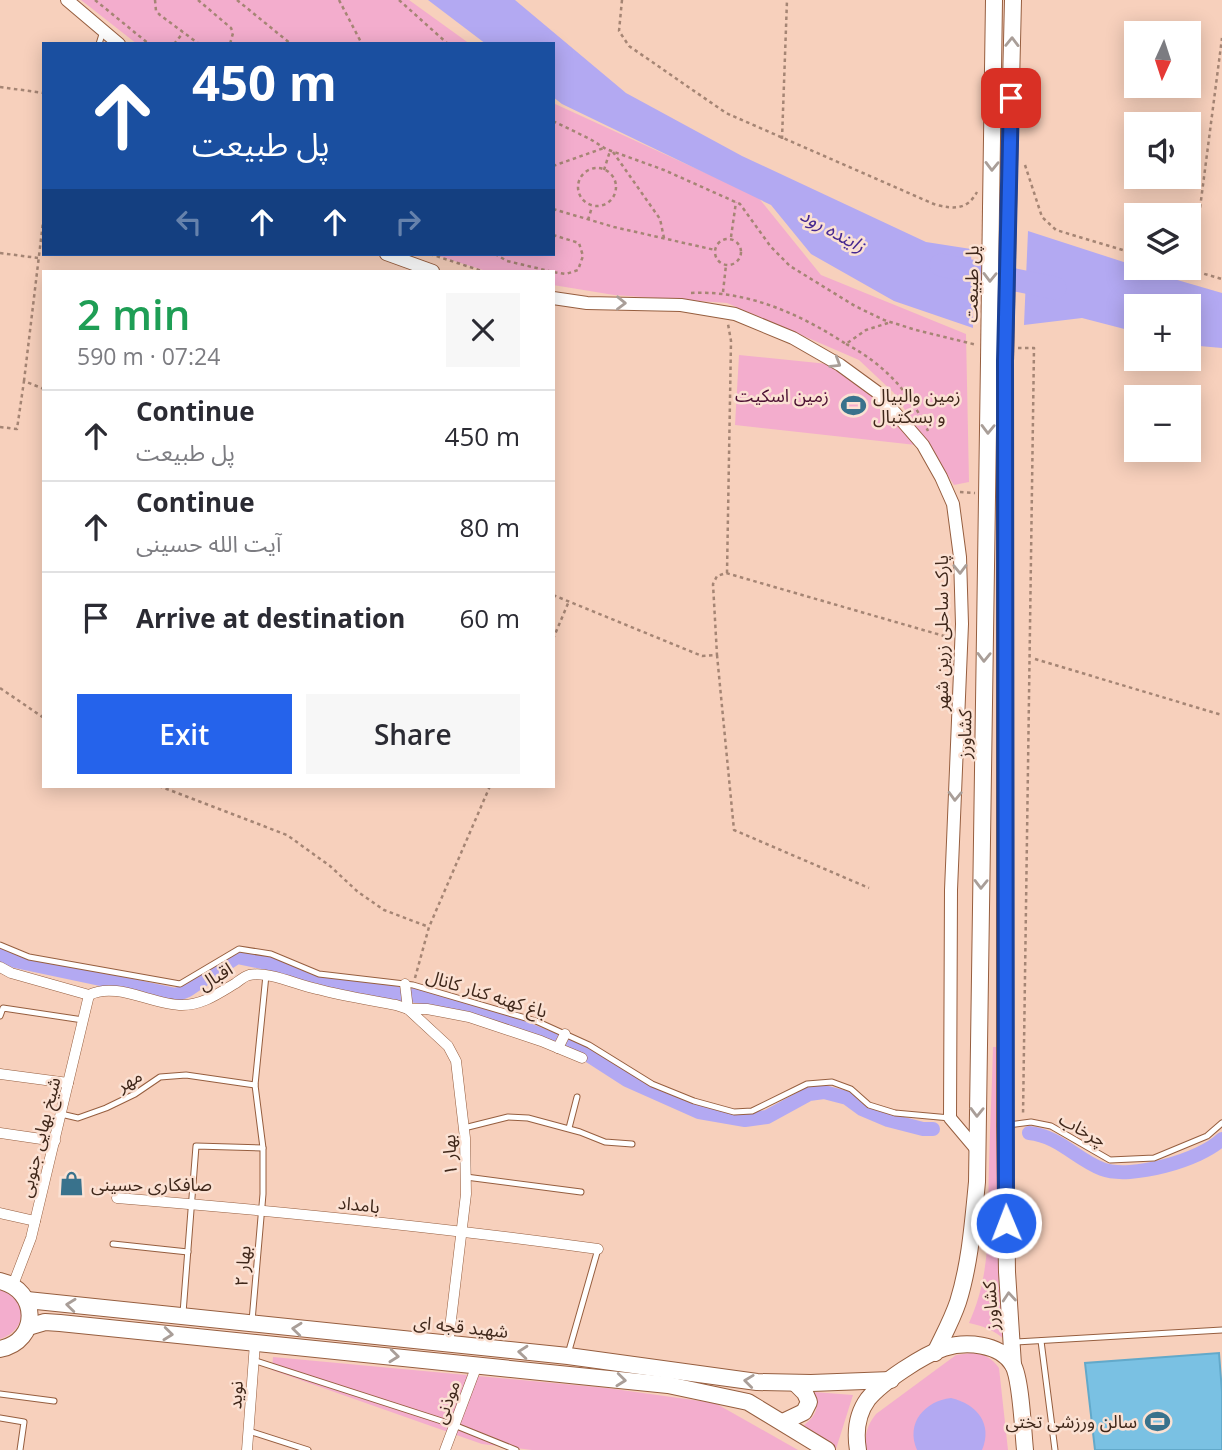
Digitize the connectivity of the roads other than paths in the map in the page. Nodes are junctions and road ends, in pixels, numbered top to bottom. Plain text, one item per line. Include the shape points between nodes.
1 (67, 0) edge
2 (994, 0) edge
3 (1013, 0) edge
4 (101, 37) edge
5 (392, 256) edge
6 (430, 270) edge
7 (555, 298) edge
8 (997, 361) junction
9 (0, 945) edge
10 (0, 967) edge
11 (266, 975) junction
12 (409, 984) junction
13 (89, 995) junction
14 (408, 1009) junction
15 (0, 1016) edge
16 (83, 1020) junction
17 (565, 1034) junction
18 (558, 1048) junction
19 (582, 1058) dead end
20 (0, 1074) edge
21 (68, 1083) junction
22 (255, 1085) junction
23 (577, 1097) dead end
24 (61, 1114) junction
25 (950, 1118) junction
26 (1222, 1123) edge
27 (1005, 1126) junction
28 (464, 1128) junction
29 (569, 1128) junction
30 (0, 1133) edge
31 (55, 1140) junction
32 (632, 1143) dead end
33 (263, 1148) junction
34 (977, 1150) junction
35 (466, 1177) junction
36 (581, 1192) dead end
37 (117, 1198) dead end
38 (192, 1204) junction
39 (261, 1210) junction
40 (0, 1213) edge
41 (35, 1221) junction
42 (463, 1230) junction
43 (113, 1244) dead end
44 (598, 1249) joint
45 (188, 1252) junction
46 (6, 1283) edge
47 (27, 1300) junction
48 (183, 1317) junction
49 (252, 1324) junction
50 (28, 1327) junction
51 (1222, 1330) edge
52 (1041, 1340) junction
53 (1012, 1342) junction
54 (256, 1343) junction
55 (448, 1345) junction
56 (0, 1349) edge
57 (935, 1353) junction
58 (568, 1356) junction
59 (253, 1360) junction
60 (477, 1365) junction
61 (1013, 1365) junction
62 (891, 1380) junction
63 (795, 1383) junction
64 (0, 1394) edge
65 (54, 1401) dead end
66 (0, 1418) edge
67 (783, 1422) junction
68 (454, 1425) junction
69 (249, 1431) junction
70 (20, 1450) edge
71 (247, 1450) edge
72 (308, 1450) edge
73 (445, 1450) edge
74 (516, 1450) edge
75 (827, 1450) edge
76 (858, 1450) edge
77 (1025, 1450) edge
78 (1055, 1450) edge

1 - 4 street
2 -> 8 main road, پل طبیعت, bridge via 991,208
8 -> 3 main road, پل طبیعت, bridge via 1009,209
5 - 6 street
7 -> 25 street, پارک ساحلی زرین شهر via 681,305 726,313 793,338 877,392 923,445 953,504 961,624 951,890
8 - 27 main road, کشاورز
8 -> 34 main road, کشاورز
9 - 12 lane, باغ کهنه کنار کانال via 29,957 180,984 239,949 271,954 319,974
10 - 13 street, اقبال
11 - 13 street, اقبال via 248,975 200,1004 164,1004 98,990
11 - 14 street
11 - 22 lane
12 - 14 street
12 - 17 lane, باغ کهنه کنار کانال via 536,1021
13 - 16 street, شیخ بهایی جنوبی
14 - 18 street via 469,1017
14 - 28 street, بهار ۱ via 448,1046 456,1061
15 - 16 lane via 3,1008
16 - 21 street, شیخ بهایی جنوبی
17 - 18 street
17 - 25 lane, باغ کهنه کنار کانال via 652,1084 734,1112 752,1111 807,1084 832,1082 851,1089 869,1105 895,1113
18 - 19 street
20 - 21 street
21 - 24 street, شیخ بهایی جنوبی
22 - 24 lane, مهر via 186,1075 160,1077 106,1108 78,1118
22 - 33 lane
23 - 29 lane
24 - 31 street, شیخ بهایی جنوبی
25 - 34 street
26 - 27 lane, چرخاب via 1207,1136 1154,1158 1110,1160 1051,1126 1031,1122
53 -> 27 main road, کشاورز
28 - 29 lane via 508,1117
28 - 35 street, بهار ۱
29 - 32 lane via 606,1142
30 - 31 street
31 - 41 street, شیخ بهایی جنوبی
33 - 38 lane via 196,1146
33 - 39 lane
34 - 57 main road, کشاورز via 977,1182 962,1285
35 - 36 lane
35 - 42 street, بهار ۱
37 - 38 street, بامداد
38 - 39 street, بامداد
38 - 45 lane
39 - 42 street, بامداد
39 - 49 lane, بهار ۲
40 - 41 street
41 - 46 street, شیخ بهایی جنوبی
42 - 44 street, بامداد
42 - 55 street, بهار ۱
43 - 45 lane
44 - 58 lane
45 - 48 lane
46 - 47 main road
48 -> 47 main road, شهید قجه ای
47 - 50 main road
48 - 49 main road, شهید قجه ای
55 -> 49 main road, شهید قجه ای
50 -> 54 main road, شهید قجه ای via 60,1323
50 - 56 main road via 16,1342
51 - 52 lane
52 - 53 lane
52 - 78 lane
53 - 61 main road, کشاورز
54 - 59 street, نوید
54 -> 60 main road, شهید قجه ای
58 -> 55 main road, شهید قجه ای
57 - 61 main road via 976,1345 999,1351
57 - 62 main road
63 -> 58 main road, شهید قجه ای
59 - 68 lane
59 - 69 street, نوید
60 -> 67 main road, شهید قجه ای via 704,1391 748,1402
60 - 68 street, موذنی
61 - 77 main road, کشاورز
62 - 63 main road, شهید قجه ای
62 - 76 main road via 867,1399 858,1417
63 - 67 main road via 809,1402 804,1412
64 - 65 lane
66 - 70 lane via 24,1422
67 - 75 main road, شهید قجه ای
68 - 73 street, موذنی
68 - 74 lane
69 - 71 street, نوید
69 - 72 lane

